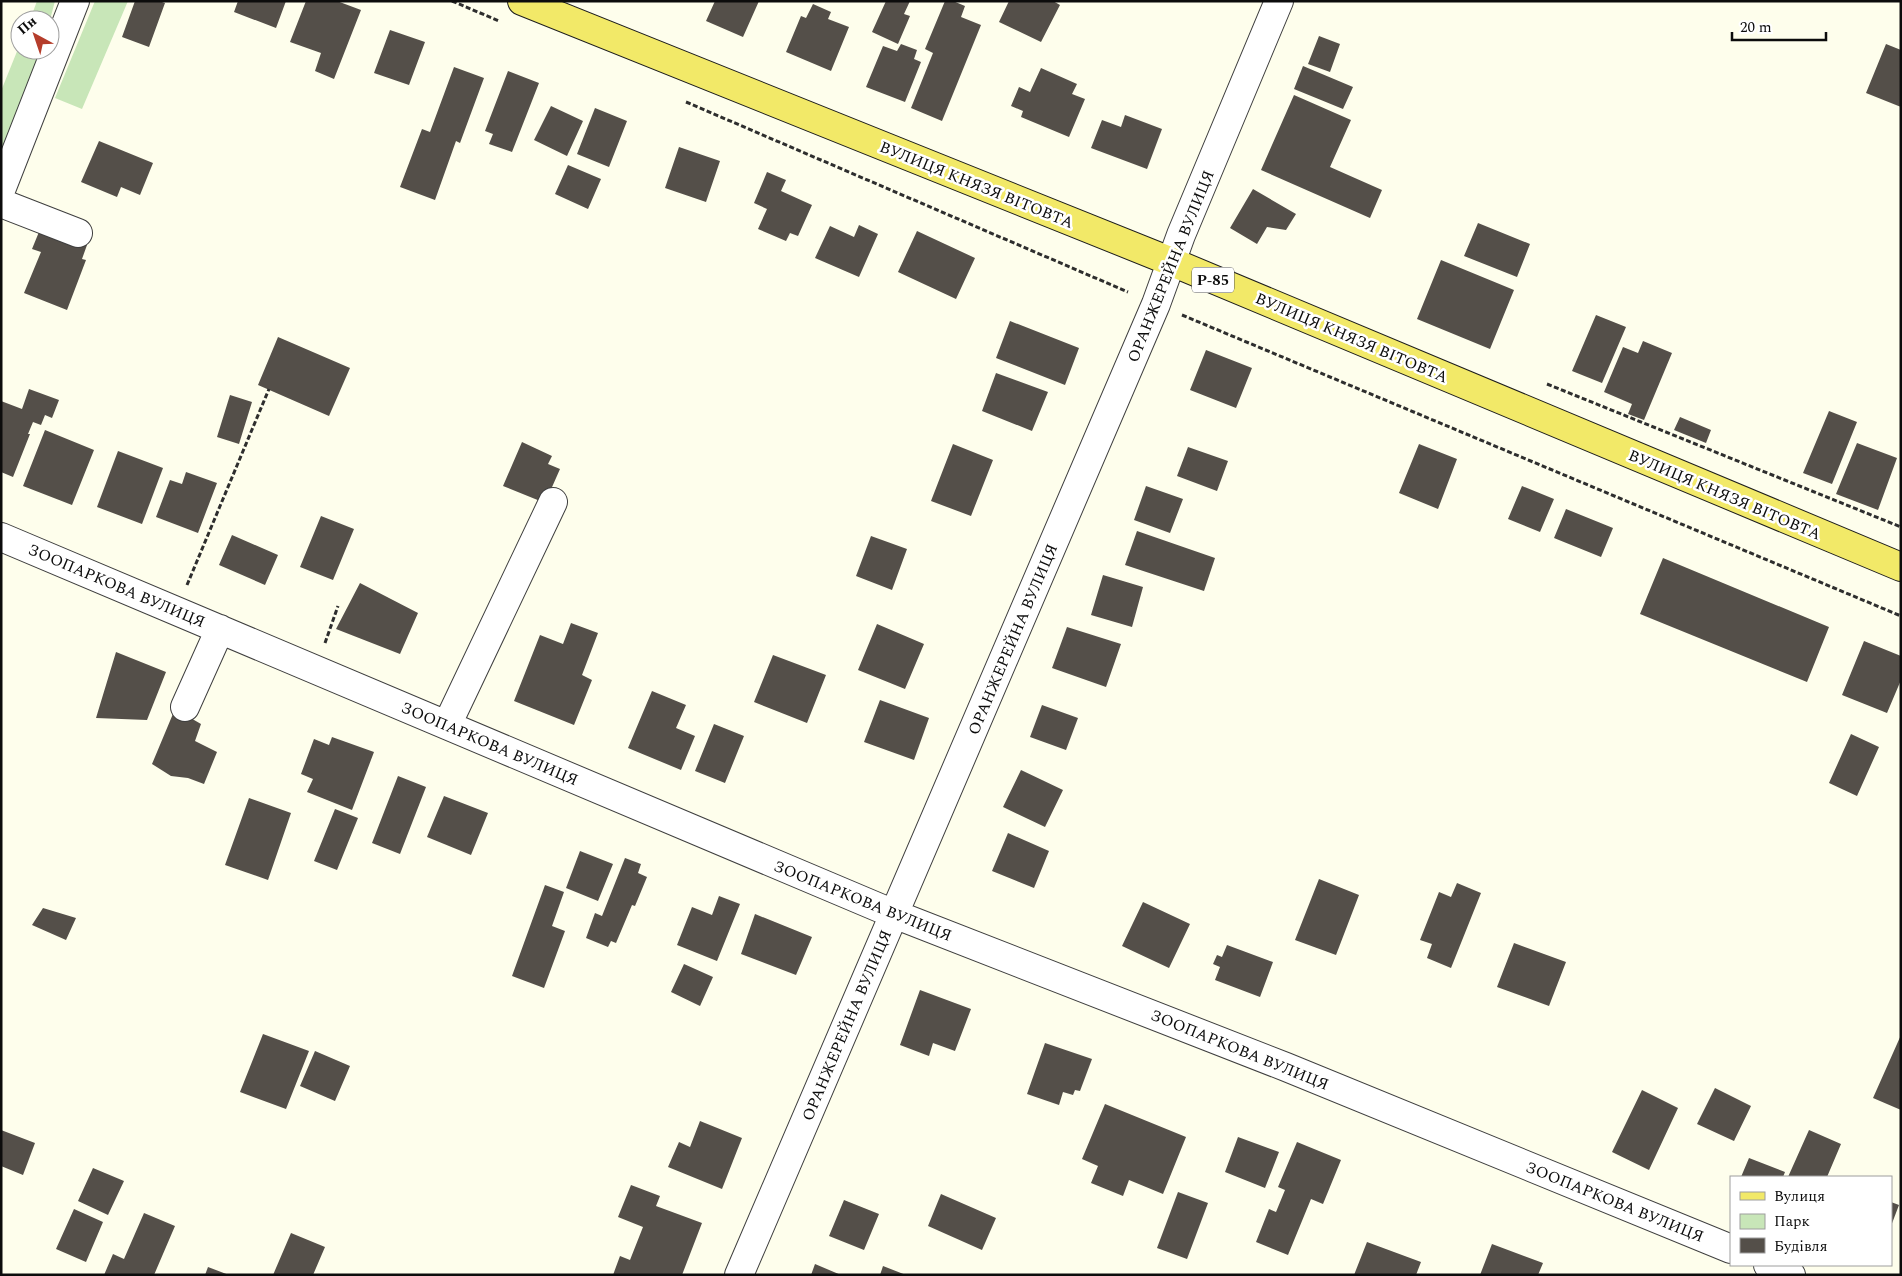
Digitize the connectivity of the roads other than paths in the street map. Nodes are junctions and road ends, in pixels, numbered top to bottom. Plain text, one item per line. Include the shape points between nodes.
1 (75, 1) edge
2 (522, 1) edge
3 (1279, 1) edge
4 (1, 190) edge
5 (1, 203) edge
6 (78, 232) dead end
7 (1172, 262) junction
8 (553, 502) dead end
9 (1, 537) edge
10 (1901, 567) edge
11 (220, 629) junction
12 (185, 706) dead end
13 (447, 725) junction
14 (894, 914) junction
15 (1730, 1249) edge
16 (1770, 1266) edge
17 (739, 1275) edge
18 (1791, 1275) edge

1 - 4 street
2 - 7 main road, ВУЛИЦЯ КНЯЗЯ ВІТОВТА / Р-85
3 - 7 street, ОРАНЖЕРЕЙНА ВУЛИЦЯ
5 - 6 street
7 - 10 main road, ВУЛИЦЯ КНЯЗЯ ВІТОВТА / Р-85
7 - 14 street, ОРАНЖЕРЕЙНА ВУЛИЦЯ
8 - 13 street
9 - 11 street, ЗООПАРКОВА ВУЛИЦЯ
11 - 12 street
11 - 13 street, ЗООПАРКОВА ВУЛИЦЯ
13 - 14 street, ЗООПАРКОВА ВУЛИЦЯ
14 - 15 street, ЗООПАРКОВА ВУЛИЦЯ via 1295,1071
14 - 17 street, ОРАНЖЕРЕЙНА ВУЛИЦЯ
16 - 18 street

